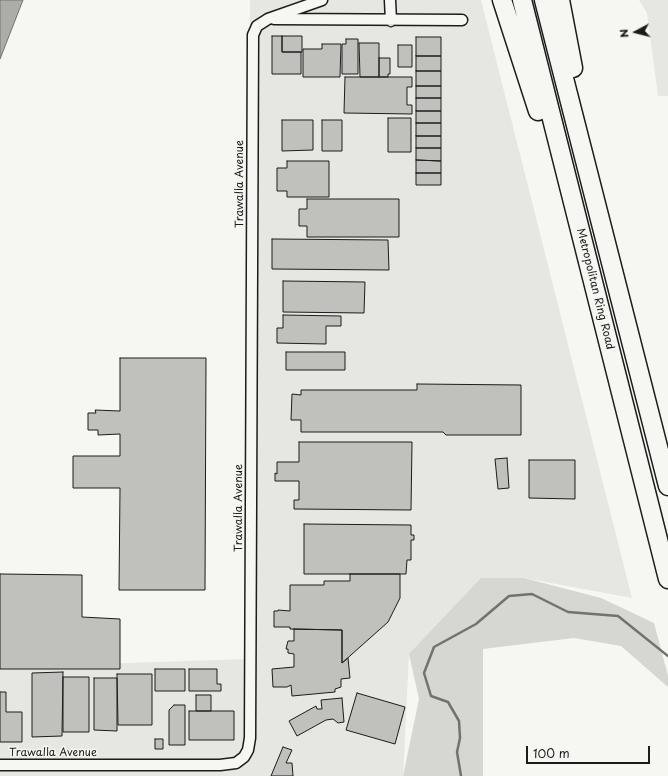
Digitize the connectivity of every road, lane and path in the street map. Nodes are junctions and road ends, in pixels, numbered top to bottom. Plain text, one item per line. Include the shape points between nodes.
1 (322, 0) edge
2 (390, 0) edge
3 (502, 0) edge
4 (522, 0) edge
5 (544, 0) edge
6 (560, 0) edge
7 (268, 19) junction
8 (462, 20) dead end
9 (391, 21) junction
10 (589, 266) junction
11 (617, 288) junction
12 (668, 486) edge
13 (668, 579) edge
14 (0, 765) edge

1 - 7 street
2 - 9 street
3 - 10 highway
4 - 10 highway, Metropolitan Ring Road
5 - 11 highway, Metropolitan Ring Road
6 - 11 highway
7 - 9 street
7 - 14 street, Trawalla Avenue via 257,26 253,40 250,745 240,760 227,765
8 - 9 street
10 - 13 highway, Metropolitan Ring Road
11 - 12 highway, Metropolitan Ring Road

